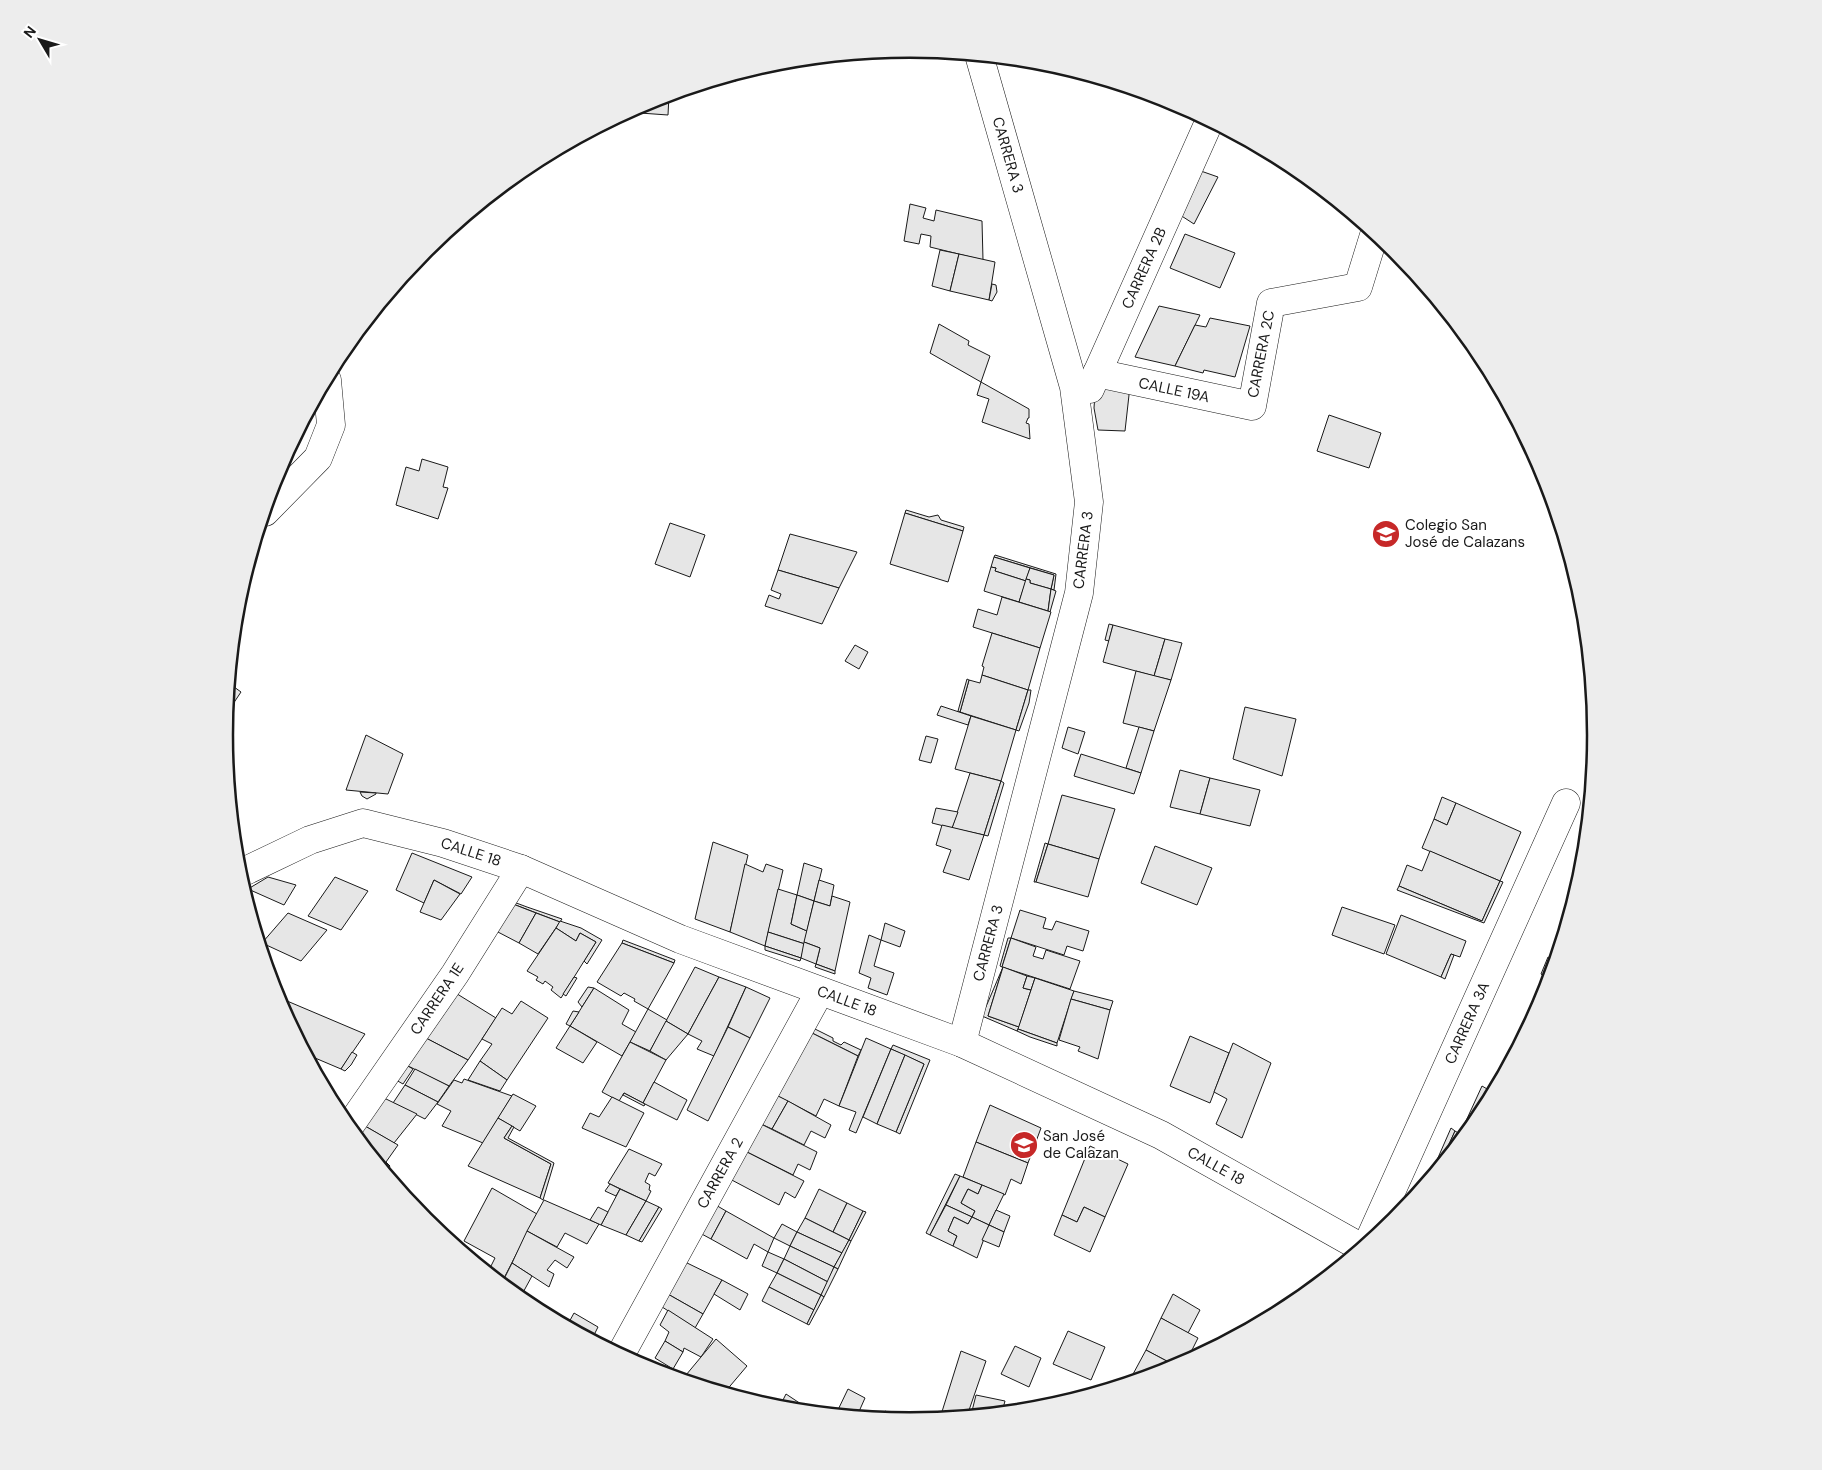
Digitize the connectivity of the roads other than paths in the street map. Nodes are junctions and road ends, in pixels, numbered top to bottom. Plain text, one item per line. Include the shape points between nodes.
1 (982, 61) edge
2 (1208, 125) edge
3 (1373, 240) edge
4 (1097, 374) junction
5 (327, 391) edge
6 (1252, 406) joint
7 (1078, 415) junction
8 (275, 502) edge
9 (1566, 803) dead end
10 (521, 869) junction
11 (248, 870) edge
12 (820, 991) junction
13 (962, 1043) junction
14 (354, 1120) edge
15 (1375, 1229) edge
16 (1357, 1245) edge
17 (624, 1349) edge

1 - 7 street, CARRERA 3 via 1074,387
2 - 4 street, CARRERA 2B
3 - 6 street, CARRERA 2C via 1358,287 1271,303
4 - 6 street, CALLE 19A
4 - 7 street, CARRERA 2B
5 - 8 street via 331,425 318,458
7 - 13 street, CARRERA 3 via 1089,502 1079,593
9 - 15 street, CARRERA 3A
10 - 11 street, CALLE 18 via 443,843 363,823 310,840
10 - 12 street, CALLE 18 via 680,939
10 - 14 street, CARRERA 1E via 455,974
12 - 13 street, CALLE 18
12 - 17 street, CARRERA 2
13 - 16 street, CALLE 18 via 1161,1135

